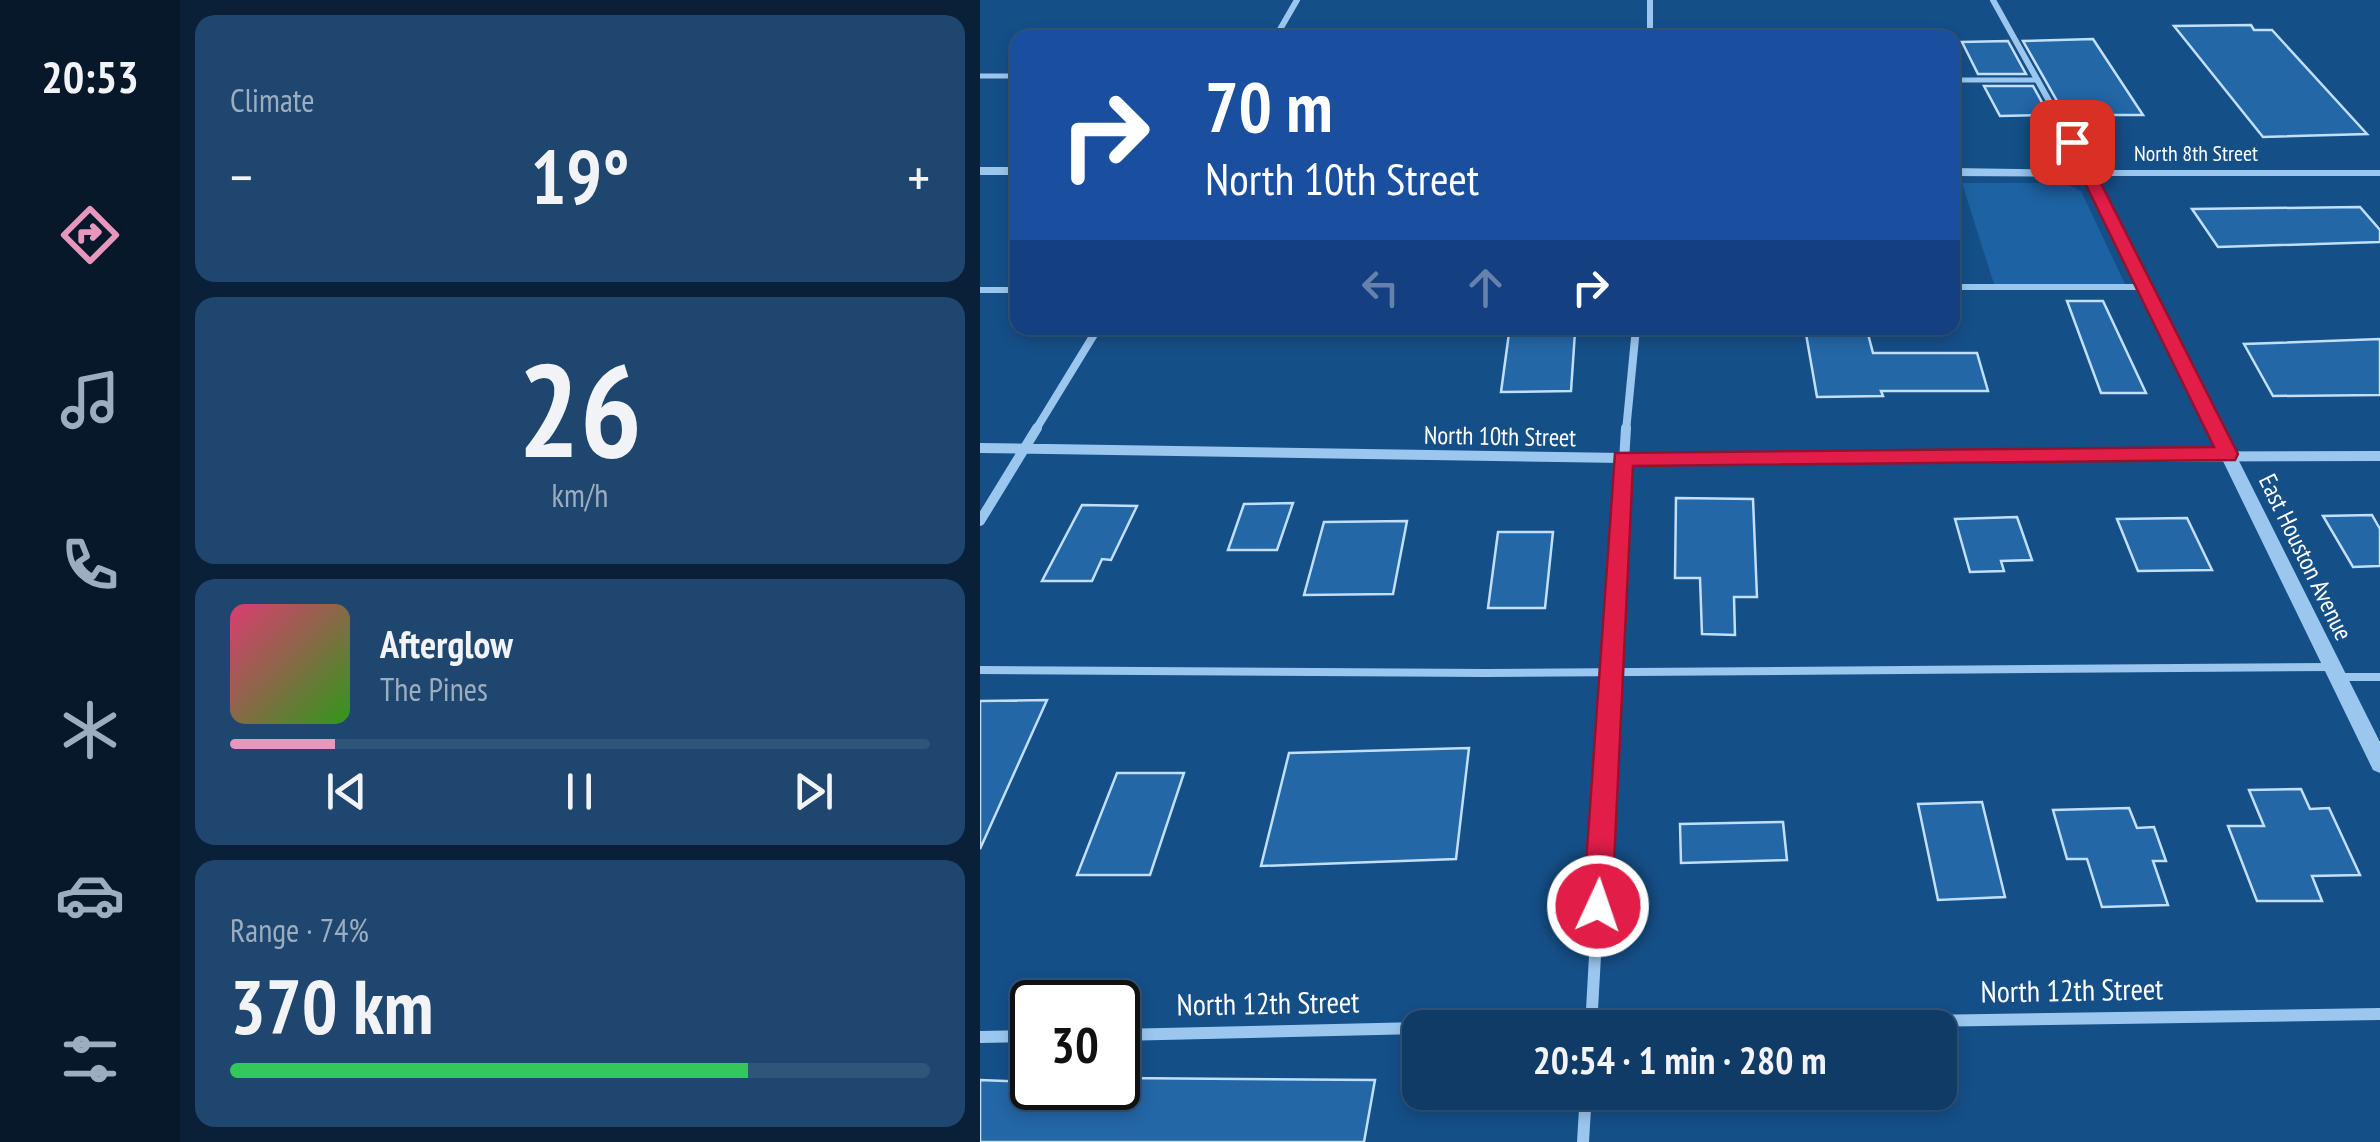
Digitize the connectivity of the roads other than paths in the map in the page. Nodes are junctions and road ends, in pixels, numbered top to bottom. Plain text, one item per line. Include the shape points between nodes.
1 (1296, 0) edge
2 (1650, 0) edge
3 (1993, 0) edge
4 (1279, 30) edge
5 (1650, 30) edge
6 (980, 76) edge
7 (1010, 76) edge
8 (1960, 80) edge
9 (2038, 80) junction
10 (980, 171) edge
11 (1010, 171) edge
12 (1960, 172) edge
13 (2380, 172) edge
14 (2090, 173) junction
15 (1960, 286) edge
16 (2146, 287) junction
17 (980, 290) edge
18 (1010, 290) edge
19 (1094, 335) edge
20 (1635, 335) edge
21 (980, 448) edge
22 (1023, 448) junction
23 (2228, 454) junction
24 (2380, 456) edge
25 (1623, 458) junction
26 (980, 521) edge
27 (980, 670) edge
28 (1610, 670) junction
29 (2335, 672) junction
30 (2380, 677) edge
31 (2380, 763) edge
32 (1592, 1010) edge
33 (2380, 1014) edge
34 (1957, 1020) edge
35 (1402, 1028) edge
36 (1140, 1034) edge
37 (1010, 1037) edge
38 (980, 1038) edge
39 (1585, 1110) edge
40 (1583, 1142) edge

1 - 4 street
2 - 5 street
3 - 9 street, East Houston Avenue
6 - 7 lane
8 - 9 lane
9 - 14 street, East Houston Avenue
10 - 11 street
12 - 14 street, North 8th Street
13 - 14 street, North 8th Street
14 - 16 street, East Houston Avenue
15 - 16 lane
16 - 23 street, East Houston Avenue
17 - 18 lane
19 - 22 street
20 - 25 street
21 - 22 street, North 10th Street
22 - 25 street, North 10th Street
22 - 26 street
23 - 24 street, North 10th Street
23 - 25 street, North 10th Street
23 - 29 street, East Houston Avenue
25 - 28 street
27 - 28 lane via 1331,676
28 - 29 lane
28 - 32 street
29 - 30 lane
29 - 31 street, East Houston Avenue
33 - 34 street, North 12th Street
35 - 36 street, North 12th Street
37 - 38 street
39 - 40 street

